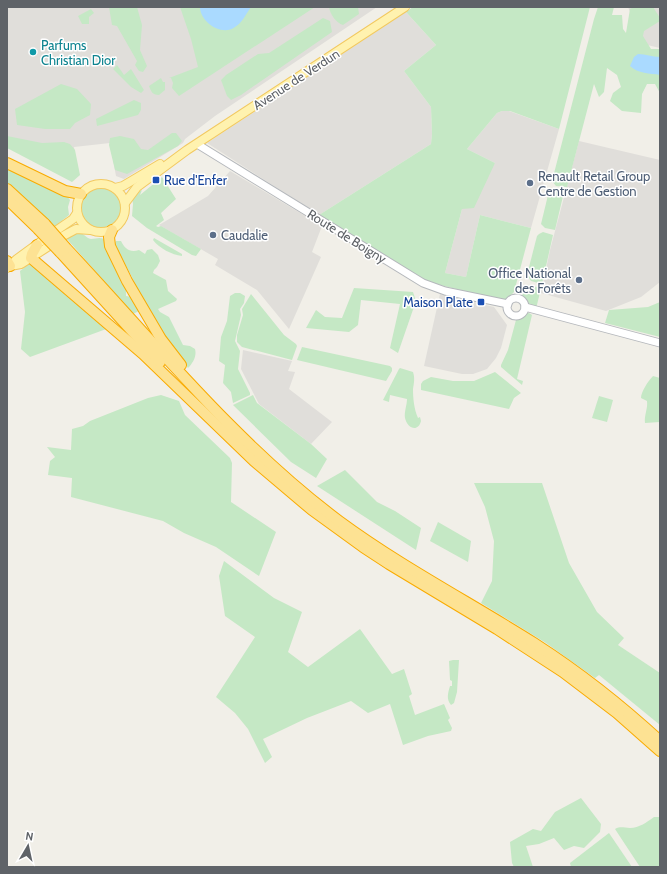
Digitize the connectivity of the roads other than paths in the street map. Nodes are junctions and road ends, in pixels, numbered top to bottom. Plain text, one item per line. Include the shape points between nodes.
1 (405, 7) edge
2 (197, 144) junction
3 (187, 150) junction
4 (7, 163) edge
5 (115, 188) junction
6 (7, 189) edge
7 (81, 194) junction
8 (7, 199) edge
9 (125, 203) junction
10 (77, 213) junction
11 (41, 227) junction
12 (92, 230) junction
13 (112, 230) junction
14 (43, 244) joint
15 (63, 250) junction
16 (31, 258) junction
17 (8, 265) edge
18 (508, 304) junction
19 (525, 307) junction
20 (660, 343) edge
21 (224, 420) junction
22 (231, 439) junction
23 (660, 741) edge
24 (660, 751) edge

1 - 2 main road, Avenue de Verdun
2 - 3 main road, Avenue de Verdun
2 - 18 street, Route de Boigny via 423,283 445,291
3 - 5 main road, Avenue de Verdun
3 - 9 main road, Avenue de Verdun via 137,186
4 - 7 highway via 65,191
5 - 7 main road via 108,184 99,184 90,186
5 - 9 main road
6 - 11 highway
7 - 10 main road via 77,203
8 - 11 highway
9 - 13 main road via 123,218
10 - 12 main road via 81,221
10 - 12 main road via 60,233 76,229
11 - 15 highway, bridge
12 - 13 main road
13 - 21 highway via 109,237 110,246 137,300 161,339
14 - 16 highway
14 - 17 main road
15 - 21 highway via 121,307
15 - 22 highway
16 - 17 main road via 21,264
16 - 22 highway via 166,375
18 - 19 street via 511,300 519,298
18 - 19 street via 508,310 514,315 522,313
19 - 20 street
21 - 23 highway via 290,482 339,521 564,663 611,698
22 - 24 highway via 283,486 336,528 389,564 552,664 617,712

